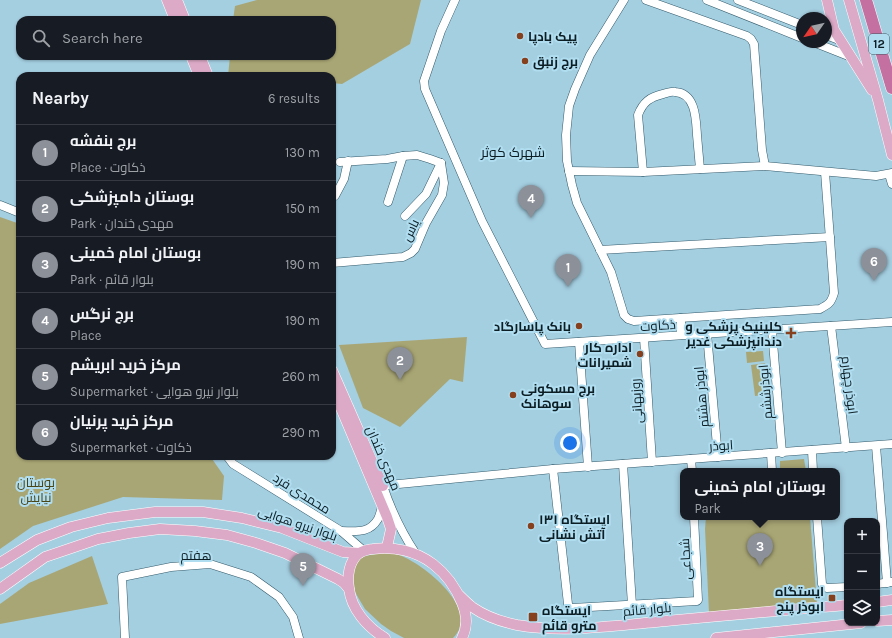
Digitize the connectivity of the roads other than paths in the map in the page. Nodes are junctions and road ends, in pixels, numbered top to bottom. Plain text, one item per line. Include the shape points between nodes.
1 (167, 0) edge
2 (177, 0) edge
3 (455, 0) edge
4 (624, 0) edge
5 (646, 0) edge
6 (707, 0) edge
7 (738, 0) edge
8 (827, 0) edge
9 (849, 0) edge
10 (866, 0) edge
11 (174, 16) edge
12 (184, 16) edge
13 (796, 23) edge
14 (796, 36) edge
15 (832, 37) edge
16 (839, 40) junction
17 (829, 48) edge
18 (851, 57) junction
19 (193, 60) edge
20 (202, 60) edge
21 (197, 72) edge
22 (206, 72) edge
23 (892, 88) edge
24 (878, 100) junction
25 (892, 155) edge
26 (403, 156) junction
27 (441, 163) junction
28 (765, 166) junction
29 (700, 169) junction
30 (569, 171) junction
31 (643, 172) junction
32 (825, 172) junction
33 (891, 173) edge
34 (892, 184) edge
35 (336, 194) edge
36 (388, 202) dead end
37 (0, 205) edge
38 (16, 211) edge
39 (405, 216) dead end
40 (830, 238) junction
41 (600, 250) junction
42 (336, 263) edge
43 (681, 318) junction
44 (892, 322) edge
45 (831, 326) junction
46 (772, 330) junction
47 (707, 334) junction
48 (682, 335) junction
49 (644, 338) junction
50 (579, 342) junction
51 (336, 380) edge
52 (336, 396) edge
53 (892, 444) edge
54 (876, 446) junction
55 (846, 448) junction
56 (812, 450) junction
57 (782, 452) junction
58 (771, 453) junction
59 (718, 457) junction
60 (691, 459) junction
61 (230, 460) edge
62 (652, 462) junction
63 (623, 464) junction
64 (588, 467) junction
65 (692, 468) edge
66 (772, 468) edge
67 (813, 468) edge
68 (552, 469) junction
69 (378, 486) junction
70 (382, 507) junction
71 (694, 520) edge
72 (817, 520) edge
73 (341, 531) junction
74 (387, 547) junction
75 (361, 552) junction
76 (416, 554) junction
77 (0, 563) edge
78 (889, 582) edge
79 (844, 587) edge
80 (0, 589) edge
81 (349, 589) junction
82 (458, 594) junction
83 (892, 600) edge
84 (880, 602) edge
85 (844, 604) edge
86 (632, 605) junction
87 (892, 620) edge
88 (880, 621) edge
89 (844, 625) edge
90 (125, 638) edge
91 (299, 638) edge
92 (385, 638) edge
93 (462, 638) edge
94 (716, 638) edge

1 - 11 main road
2 - 12 main road
3 - 50 street, ذکاوت via 436,45 424,81 425,89 482,221 545,344
4 - 30 street via 590,55 569,106 566,135
5 - 28 street via 751,39 754,44
6 - 14 street
7 - 13 street
8 - 16 main road
9 - 24 main road
10 - 23 highway, 12
15 - 16 street
16 - 18 main road
17 - 18 street
18 - 24 main road
19 - 21 main road
20 - 22 main road
24 - 25 main road
26 - 27 street via 417,155
26 - 35 street via 344,161 344,179
26 - 36 street
27 - 39 street via 426,194
27 - 42 street, یاس via 444,183 442,195 411,253 403,257
28 - 29 street
28 - 32 street
29 - 31 street
29 - 31 street via 695,111 688,97 675,92 658,95 641,107 638,115
30 - 31 street
30 - 41 street via 577,203
32 - 33 street via 876,176
32 - 40 street
33 - 34 street
37 - 38 street
40 - 41 street
40 - 43 street via 834,292 832,301 820,309
41 - 43 street via 611,272 624,315 628,319 634,321
43 - 48 street
44 - 45 street, ذکاوت
45 - 46 street, ذکاوت
45 - 55 street, ابوذر چهارم
46 - 47 street, ذکاوت
46 - 57 street, ابوذرششم
47 - 48 street, ذکاوت
47 - 59 street, ابوذر هشتم
48 - 49 street, ذکاوت
49 - 50 street, ذکاوت
49 - 62 street, روزبهانی
50 - 64 street
51 - 69 main road, مهدی خندان
52 - 69 main road, مهدی خندان
53 - 54 street, ابوذر
54 - 55 street, ابوذر
54 - 78 street
55 - 56 street, ابوذر
56 - 57 street, ابوذر
56 - 67 street
57 - 58 street, ابوذر
58 - 59 street, ابوذر
58 - 66 street
59 - 60 street, ابوذر
60 - 62 street, ابوذر
60 - 65 street
61 - 73 street, محمدی فرد
62 - 63 street, ابوذر
63 - 64 street, ابوذر
63 - 86 street
64 - 68 street, ابوذر
68 - 69 street, ابوذر
68 - 86 street via 570,608
69 - 70 main road, مهدی خندان
69 - 76 street, مهدی خندان
70 - 73 street via 378,519 366,530
70 - 74 main road, مهدی خندان via 391,529
71 - 86 street, شجاعی via 698,600
72 - 79 street via 822,584 827,588
73 - 75 street, محمدی فرد
74 - 75 main road, بلوار نیرو هوایی
74 - 76 main road, بلوار نیرو هوایی
75 - 77 main road, بلوار نیرو هوایی via 343,552 282,528 242,518 203,512 156,512 108,518 72,527 37,540
75 - 81 main road via 349,570
76 - 82 main road, بلوار نیرو هوایی via 442,572
80 - 81 main road via 45,557 98,539 160,529 227,535 256,543 285,553 338,578
81 - 92 main road via 358,612 370,627
82 - 85 main road, بلوار قائم via 472,607 499,620 516,625 556,629
82 - 93 main road via 466,614
83 - 84 main road
87 - 88 main road
89 - 94 main road
90 - 91 street, هفتم via 122,577 171,567 210,564 251,577 279,597 293,617

